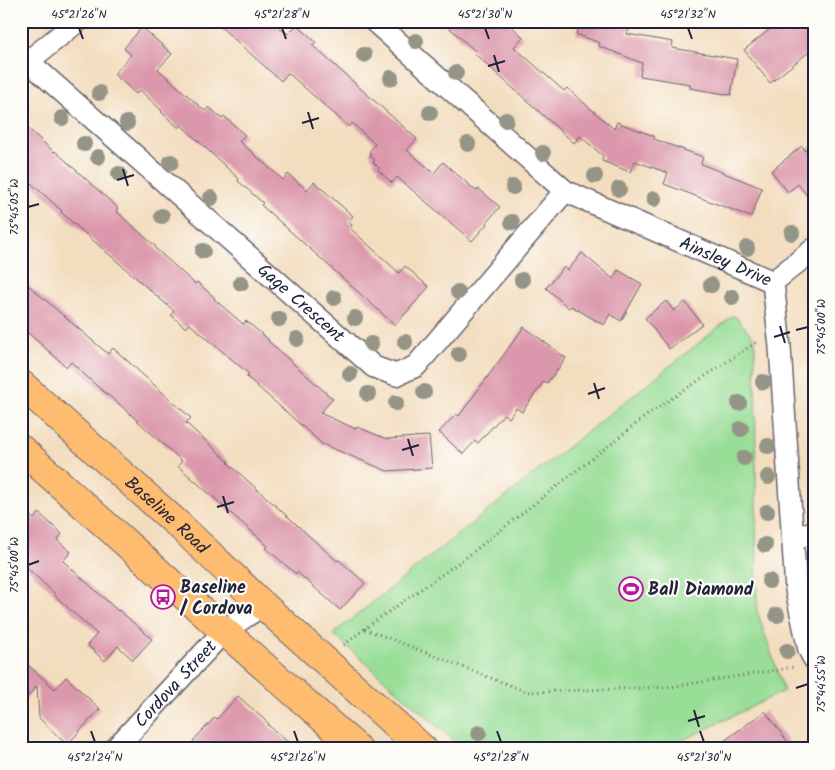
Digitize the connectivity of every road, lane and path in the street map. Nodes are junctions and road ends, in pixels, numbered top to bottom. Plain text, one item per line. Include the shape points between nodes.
1 (78, 21) edge
2 (374, 21) edge
3 (23, 61) edge
4 (565, 191) junction
5 (814, 249) edge
6 (773, 282) junction
7 (758, 341) dead end
8 (21, 384) edge
9 (21, 450) edge
10 (814, 531) edge
11 (793, 540) junction
12 (263, 605) junction
13 (364, 629) junction
14 (224, 631) junction
15 (343, 646) dead end
16 (809, 662) edge
17 (115, 749) edge
18 (358, 749) edge
19 (423, 749) edge

1 - 3 street
2 - 4 street, Ainsley Drive
3 - 4 street, Gage Crescent via 374,367 396,375 416,366
4 - 6 street, Ainsley Drive
5 - 6 street
6 - 11 street, Ainsley Drive
7 - 13 path via 650,413 464,559
8 - 12 main road, Baseline Road
9 - 14 main road
10 - 11 street
11 - 16 street, Ainsley Drive via 796,590
12 - 14 street, Cordova Street
12 - 19 main road, Baseline Road
13 - 15 path
13 - 16 path via 527,692 671,687
14 - 17 street, Cordova Street
14 - 18 main road

